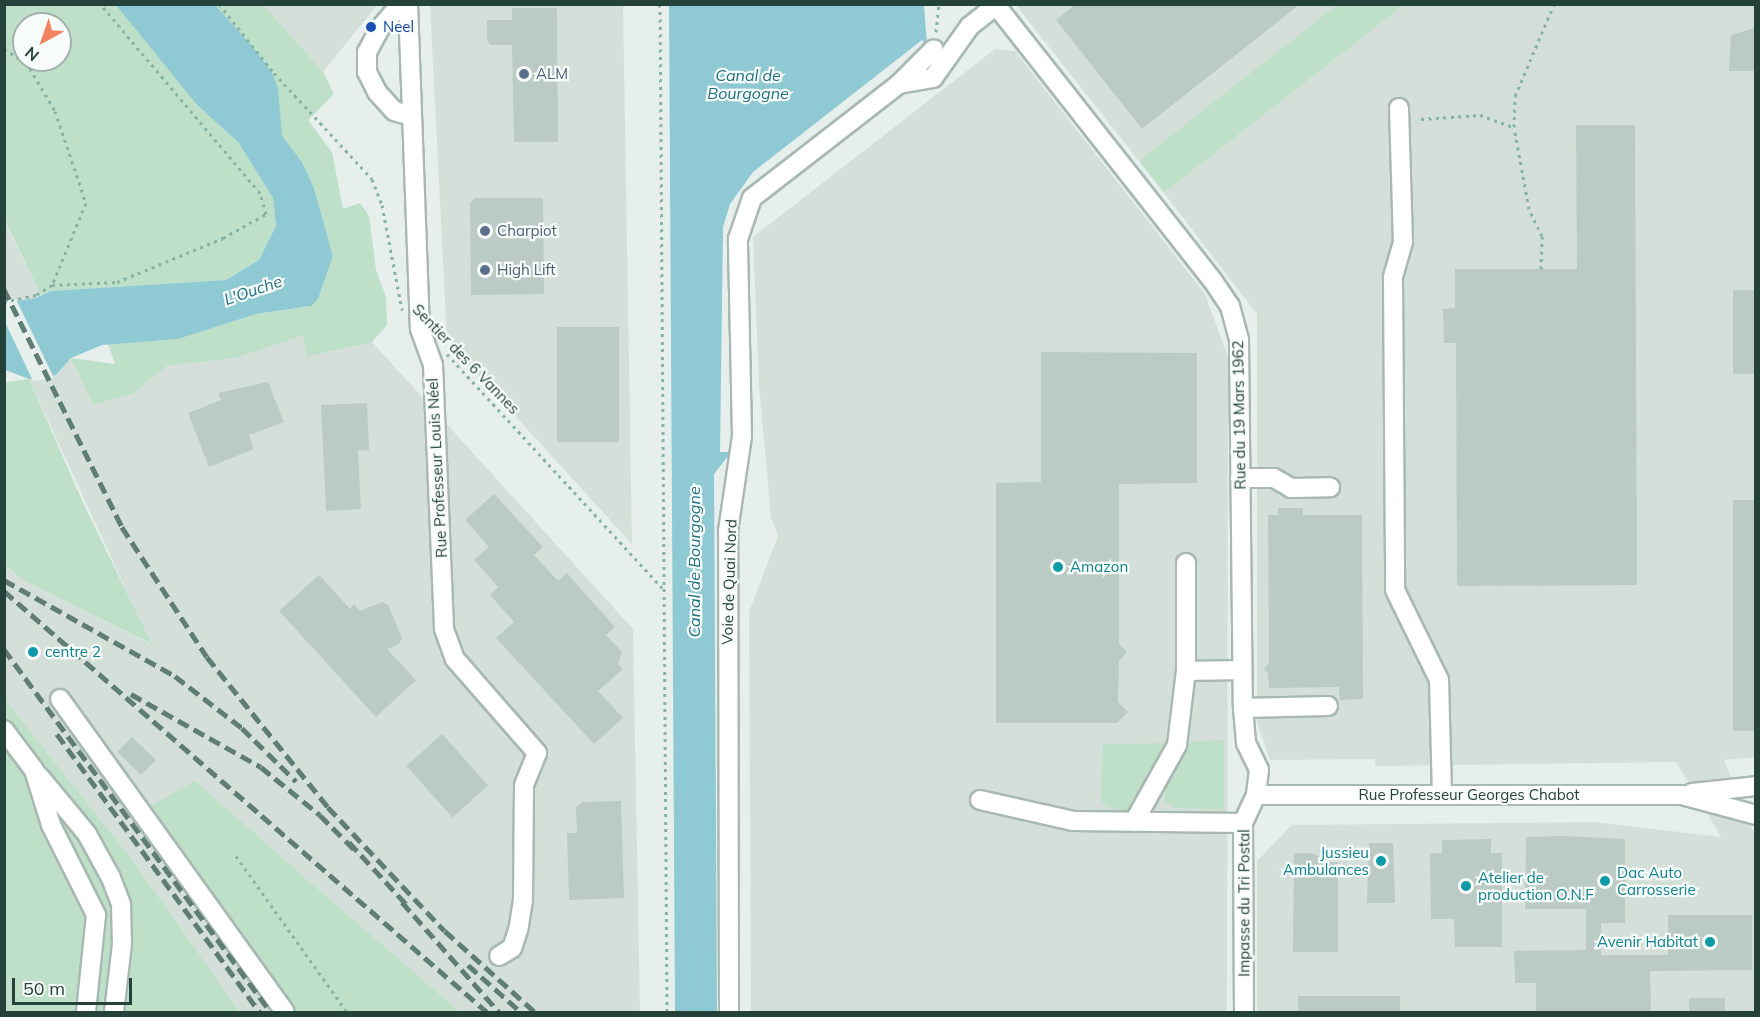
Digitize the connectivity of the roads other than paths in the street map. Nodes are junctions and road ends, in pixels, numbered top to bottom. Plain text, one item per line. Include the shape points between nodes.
1 (401, 4) edge
2 (408, 4) edge
3 (996, 5) edge
4 (934, 49) road end
5 (899, 84) junction
6 (1399, 108) dead end
7 (411, 116) junction
8 (1240, 478) junction
9 (1330, 488) dead end
10 (1186, 563) dead end
11 (1242, 670) junction
12 (1186, 672) junction
13 (60, 699) dead end
14 (1328, 706) dead end
15 (1243, 708) junction
16 (4, 730) edge
17 (34, 770) junction
18 (1755, 786) edge
19 (1256, 795) junction
20 (1442, 795) junction
21 (1682, 795) junction
22 (980, 800) dead end
23 (1755, 815) edge
24 (1134, 822) junction
25 (1244, 823) junction
26 (499, 956) dead end
27 (86, 1012) edge
28 (114, 1012) edge
29 (285, 1012) edge
30 (729, 1012) edge
31 (1244, 1012) edge

1 - 7 street via 380,28 367,52 367,72 377,92 394,111
2 - 7 street, Rue Professeur Louis Néel
3 - 5 street, Voie de Quai Nord via 970,26 933,78
3 - 8 street, Rue du 19 Mars 1962 via 1230,306 1239,339
4 - 5 street, Voie de Quai Nord
5 - 30 street, Voie de Quai Nord via 752,198 738,239 742,436 728,531
6 - 20 street via 1402,242 1393,278 1395,590 1439,680
7 - 26 street, Rue Professeur Louis Néel via 420,329 433,365 444,629 454,659 537,753 524,786 519,930 512,948
8 - 9 street via 1274,477 1291,488
8 - 11 street, Rue du 19 Mars 1962
10 - 12 street
11 - 12 street
11 - 15 street, Rue du 19 Mars 1962
12 - 24 street via 1177,745
13 - 29 street
14 - 15 street
15 - 19 street, Rue du 19 Mars 1962 via 1246,743 1258,770
16 - 17 street
17 - 27 street via 51,825 96,915
17 - 28 street via 87,834 121,904 122,944
18 - 21 street, Rue Professeur Georges Chabot
19 - 20 street, Rue Professeur Georges Chabot
19 - 25 street, Impasse du Tri Postal
20 - 21 street, Rue Professeur Georges Chabot
21 - 23 street, Rue Professeur Georges Chabot
22 - 24 street via 1073,821
24 - 25 street
25 - 31 street, Impasse du Tri Postal

